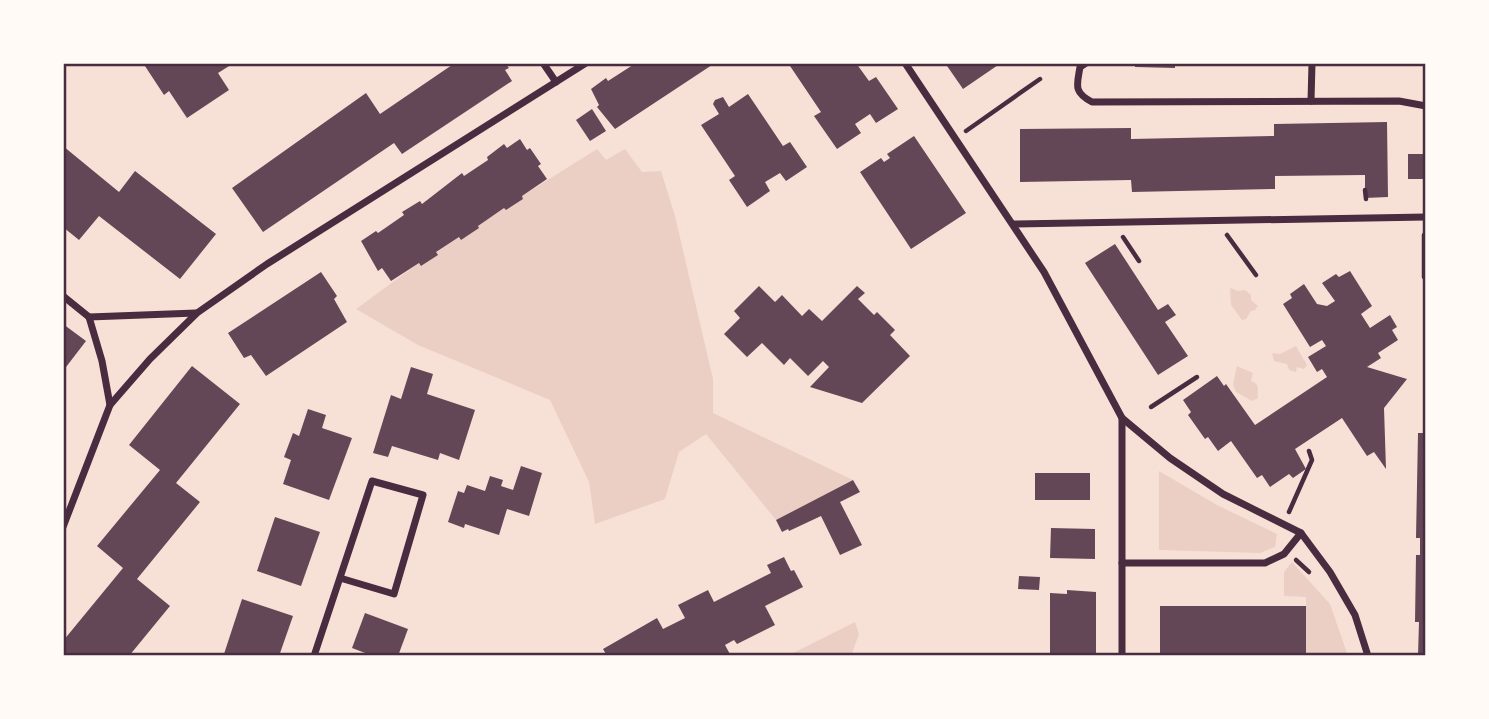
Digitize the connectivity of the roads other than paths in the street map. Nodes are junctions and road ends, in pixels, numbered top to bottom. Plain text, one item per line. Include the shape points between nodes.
1 (543, 63) edge
2 (586, 63) edge
3 (905, 63) edge
4 (1086, 63) edge
5 (1312, 63) edge
6 (556, 82) junction
7 (1311, 102) junction
8 (1426, 106) edge
9 (1426, 217) edge
10 (1014, 224) junction
11 (63, 296) edge
12 (197, 313) junction
13 (89, 317) junction
14 (110, 405) junction
15 (1122, 418) junction
16 (63, 527) edge
17 (1301, 533) junction
18 (1122, 563) junction
19 (340, 578) junction
20 (314, 656) edge
21 (1122, 656) edge
22 (1368, 656) edge

1 - 6 street
2 - 6 street
3 - 10 street
4 - 7 street via 1080,67 1077,87 1081,96 1092,102
5 - 7 street
6 - 12 street
7 - 8 street via 1399,101
9 - 10 street
10 - 15 street
11 - 13 street
12 - 13 street
12 - 14 street
13 - 14 street
14 - 16 street
15 - 17 street via 1223,494
15 - 18 street
17 - 18 street via 1284,554 1265,563
17 - 22 street via 1355,615
18 - 21 street
19 - 19 street via 394,594 423,495 372,481
19 - 20 street

